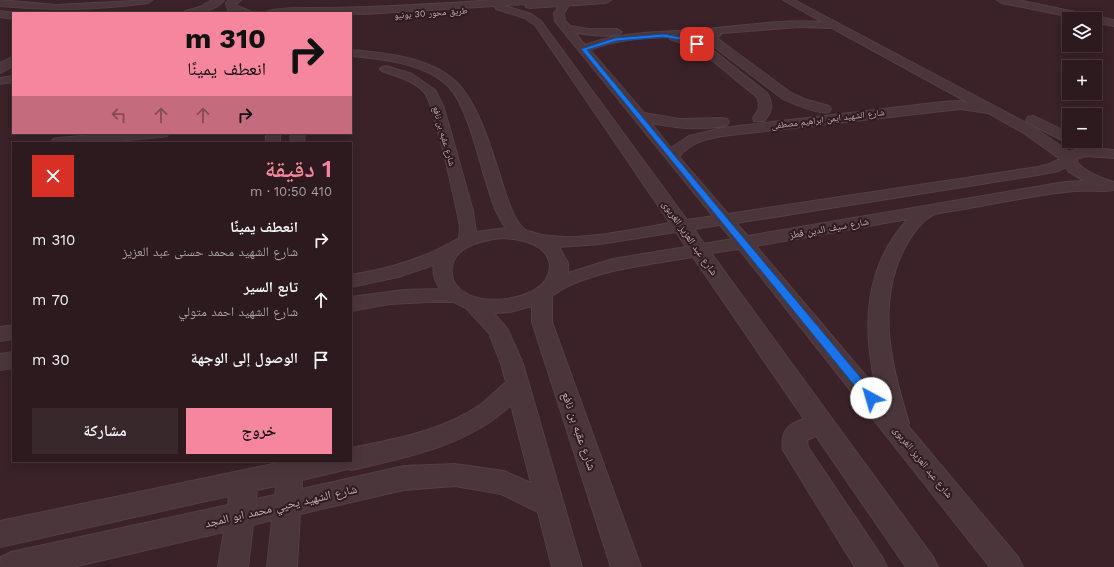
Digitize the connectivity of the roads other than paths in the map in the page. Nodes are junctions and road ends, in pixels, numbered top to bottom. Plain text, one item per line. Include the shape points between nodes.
1 (148, 0) edge
2 (220, 0) edge
3 (236, 0) edge
4 (363, 0) edge
5 (383, 0) edge
6 (545, 0) edge
7 (606, 0) edge
8 (787, 0) edge
9 (1002, 0) edge
10 (1029, 0) edge
11 (0, 3) edge
12 (566, 3) junction
13 (803, 4) edge
14 (499, 7) junction
15 (319, 11) junction
16 (365, 11) junction
17 (193, 12) edge
18 (243, 12) edge
19 (304, 12) edge
20 (0, 14) edge
21 (793, 15) junction
22 (12, 16) edge
23 (352, 18) edge
24 (1114, 18) edge
25 (0, 20) edge
26 (12, 21) edge
27 (1114, 23) edge
28 (810, 24) junction
29 (838, 27) junction
30 (567, 29) junction
31 (597, 32) junction
32 (663, 35) junction
33 (716, 35) junction
34 (608, 41) junction
35 (690, 41) junction
36 (584, 49) junction
37 (352, 53) edge
38 (352, 63) edge
39 (12, 79) edge
40 (0, 81) edge
41 (936, 90) junction
42 (792, 99) junction
43 (766, 104) junction
44 (960, 106) junction
45 (825, 109) junction
46 (991, 110) junction
47 (639, 116) junction
48 (758, 118) junction
49 (683, 124) junction
50 (65, 134) edge
51 (149, 134) edge
52 (1062, 134) edge
53 (696, 138) junction
54 (84, 139) edge
55 (59, 142) edge
56 (64, 142) edge
57 (1095, 148) edge
58 (1109, 153) edge
59 (671, 157) junction
60 (1068, 160) junction
61 (1112, 186) edge
62 (925, 212) junction
63 (725, 220) junction
64 (682, 227) junction
65 (520, 234) junction
66 (540, 240) junction
67 (744, 243) junction
68 (461, 244) junction
69 (699, 251) junction
70 (352, 281) edge
71 (546, 291) junction
72 (465, 300) junction
73 (352, 304) edge
74 (12, 332) edge
75 (0, 334) edge
76 (12, 360) edge
77 (0, 362) edge
78 (517, 386) junction
79 (822, 425) junction
80 (901, 434) junction
81 (352, 459) edge
82 (335, 462) edge
83 (290, 472) junction
84 (246, 481) junction
85 (550, 504) junction
86 (287, 505) junction
87 (240, 516) junction
88 (0, 534) edge
89 (10, 567) edge
90 (233, 567) edge
91 (282, 567) edge
92 (567, 567) edge
93 (626, 567) edge
94 (872, 567) edge
95 (923, 567) edge
96 (1008, 567) edge

1 - 11 street via 66,8 34,8
2 - 17 street
3 - 18 street via 231,3 232,8
4 - 15 street
5 - 16 street
6 - 16 street, طريق محور 30 يونيو
7 - 12 street, طريق محور 30 يونيو
8 - 13 street
9 - 27 street
10 - 24 street
12 - 14 street, طريق محور 30 يونيو
12 - 30 street, شارع عبد العزيز الغربوى via 558,16
13 - 21 street via 800,11
13 - 29 street
13 - 52 street
14 - 23 street, طريق محور 30 يونيو
14 - 64 street, شارع عبد العزيز الغربوى via 538,23
15 - 16 street, طريق محور 30 يونيو
15 - 19 street, طريق محور 30 يونيو
20 - 22 street
21 - 28 street via 805,18
21 - 31 street via 772,20 627,32
25 - 26 street
28 - 29 street
28 - 33 street
29 - 41 street
30 - 31 street
30 - 36 street, شارع عبد العزيز الغربوى
31 - 34 street via 598,37
32 - 33 street
32 - 34 street
32 - 35 street
33 - 35 street
33 - 42 street via 717,44
34 - 36 street
35 - 43 street via 701,46 763,96
36 - 47 street, شارع عبد العزيز الغربوى
37 - 65 street via 393,59 428,69 453,84 467,105 508,220
38 - 68 street, شارع عقبه بن نافع via 378,67 408,76 428,90 438,108 465,211 468,226
39 - 40 street
41 - 44 street via 958,100
41 - 45 street, شارع الشهيد ايمن ابراهيم مصطفى via 918,98
41 - 46 street
42 - 43 street via 783,103
42 - 45 street
43 - 48 street via 765,111
44 - 46 street, شارع الشهيد ايمن ابراهيم مصطفى
44 - 53 street, شارع الشهيد ايمن ابراهيم مصطفى via 722,132
45 - 48 street, شارع الشهيد ايمن ابراهيم مصطفى
46 - 60 street via 1042,138
47 - 49 street, شارع الشهيد ايمن ابراهيم مصطفى
47 - 59 street, شارع عبد العزيز الغربوى
48 - 49 street, شارع الشهيد ايمن ابراهيم مصطفى
49 - 53 street via 684,132
50 - 55 street
51 - 54 street
53 - 59 street, شارع الشهيد ايمن ابراهيم مصطفى
54 - 56 street
57 - 58 street
58 - 60 street via 1080,152 1070,155
59 - 63 street, شارع عبد العزيز الغربوى
60 - 61 street via 1079,172
60 - 63 street via 1046,170
61 - 62 street, شارع سيف الدين قطز via 1073,186
62 - 67 street, شارع سيف الدين قطز
62 - 80 street via 910,226 888,262 878,307 881,363 888,396
63 - 64 street
63 - 67 street, شارع عبد العزيز الغربوى
64 - 66 street via 588,241
64 - 69 street, شارع عبد العزيز الغربوى
65 - 66 street
65 - 68 street via 484,235
66 - 71 street via 557,256 560,266 557,277
67 - 69 street, شارع سيف الدين قطز
67 - 80 street, شارع عبد العزيز الغربوى
68 - 70 street via 432,260 405,270 376,278
68 - 72 street via 445,260 441,272 445,285
69 - 71 street, شارع سيف الدين قطز via 612,266 581,275
69 - 79 street, شارع عبد العزيز الغربوى
71 - 72 street via 521,303 497,306
71 - 93 street, شارع عقبه بن نافع via 542,322
72 - 73 street via 433,294
72 - 78 street via 498,330 512,364
74 - 75 street
76 - 77 street
78 - 81 street via 487,412 448,433 402,448
78 - 85 street
79 - 94 street via 798,432 794,444 796,450
79 - 95 street, شارع عبد العزيز الغربوى
80 - 96 street, شارع عبد العزيز الغربوى
82 - 83 street
83 - 84 street
83 - 86 street
84 - 87 street
84 - 88 street
85 - 86 street, شارع الشهيد يحيي محمد ابو المجد via 504,483 456,475 404,478
85 - 92 street
86 - 87 street, شارع الشهيد يحيي محمد ابو المجد
86 - 91 street
87 - 89 street, شارع الشهيد يحيي محمد ابو المجد
87 - 90 street

